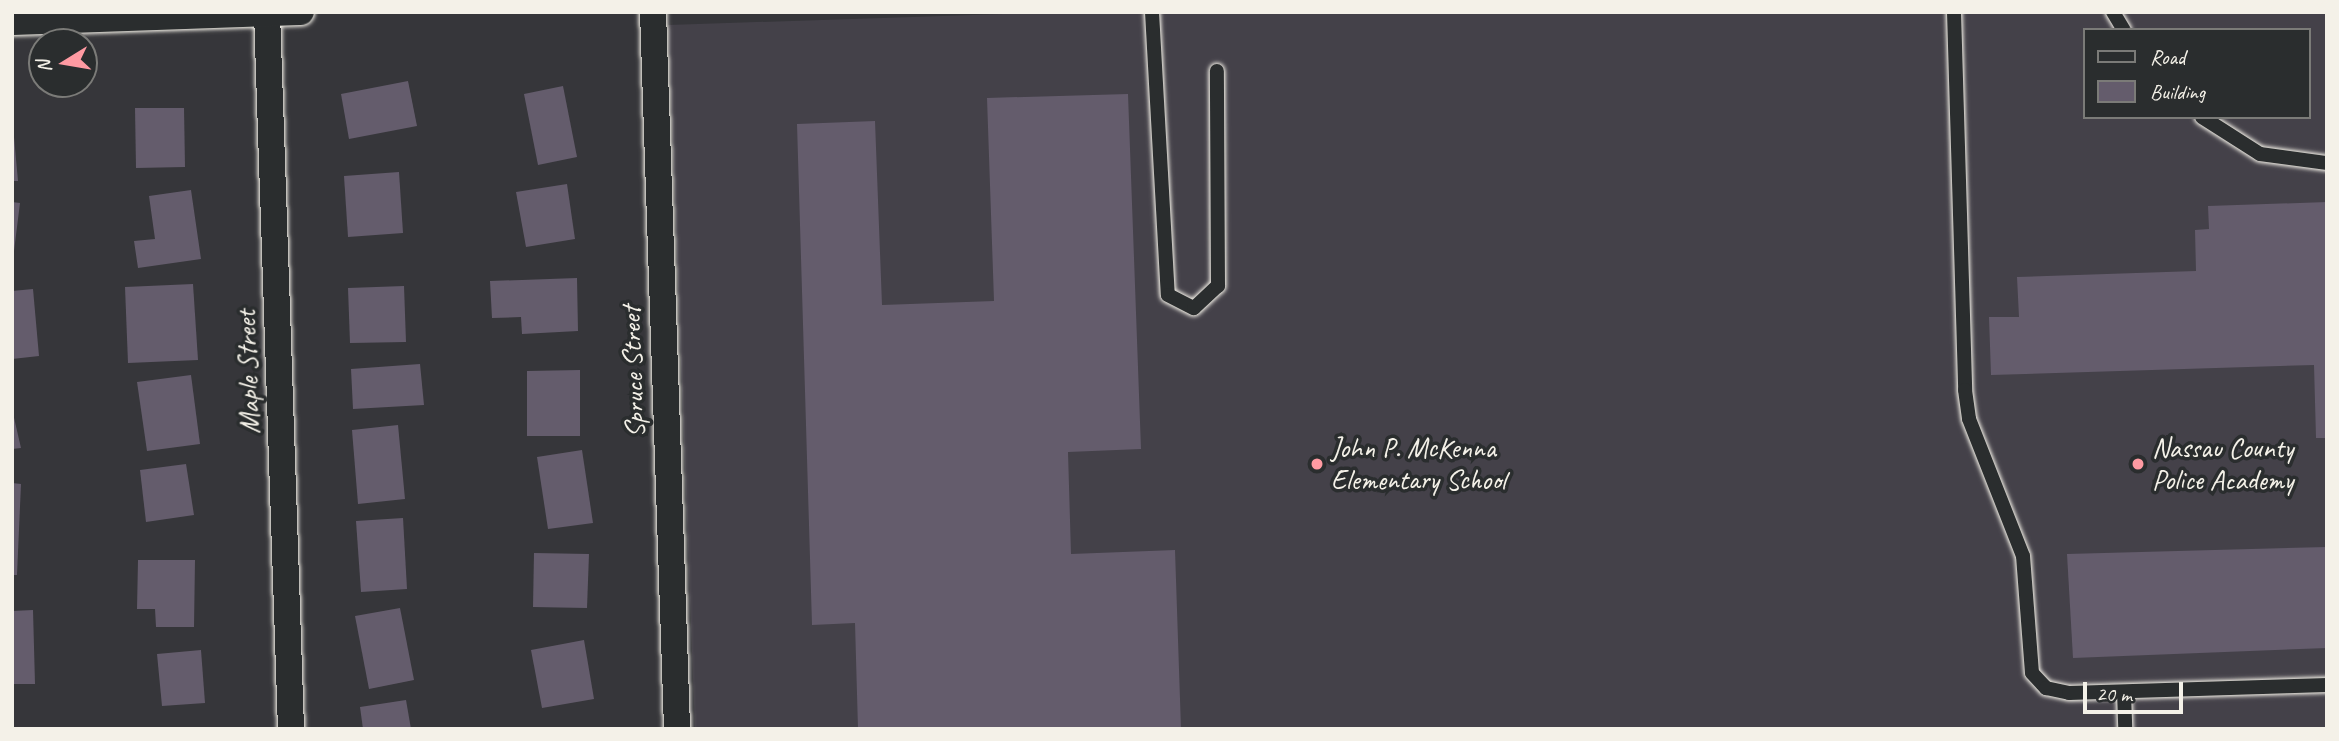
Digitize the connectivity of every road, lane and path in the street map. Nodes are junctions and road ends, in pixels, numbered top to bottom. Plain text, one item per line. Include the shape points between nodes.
1 (301, 12) edge
2 (653, 12) edge
3 (1152, 12) edge
4 (1954, 12) edge
5 (2113, 12) edge
6 (267, 13) edge
7 (12, 22) edge
8 (2123, 28) edge
9 (1217, 71) dead end
10 (2205, 119) edge
11 (2327, 163) edge
12 (2327, 685) edge
13 (2124, 692) junction
14 (291, 729) edge
15 (677, 729) edge
16 (2125, 729) edge

1 - 6 street
2 - 15 street, Spruce Street
3 - 9 lane via 1168,295 1194,308 1218,286
4 - 13 lane via 1965,390 1969,419 2023,556 2032,673 2046,688 2069,693
5 - 8 lane
6 - 7 street
6 - 14 street, Maple Street
10 - 11 lane via 2260,153
12 - 13 lane
13 - 16 lane

